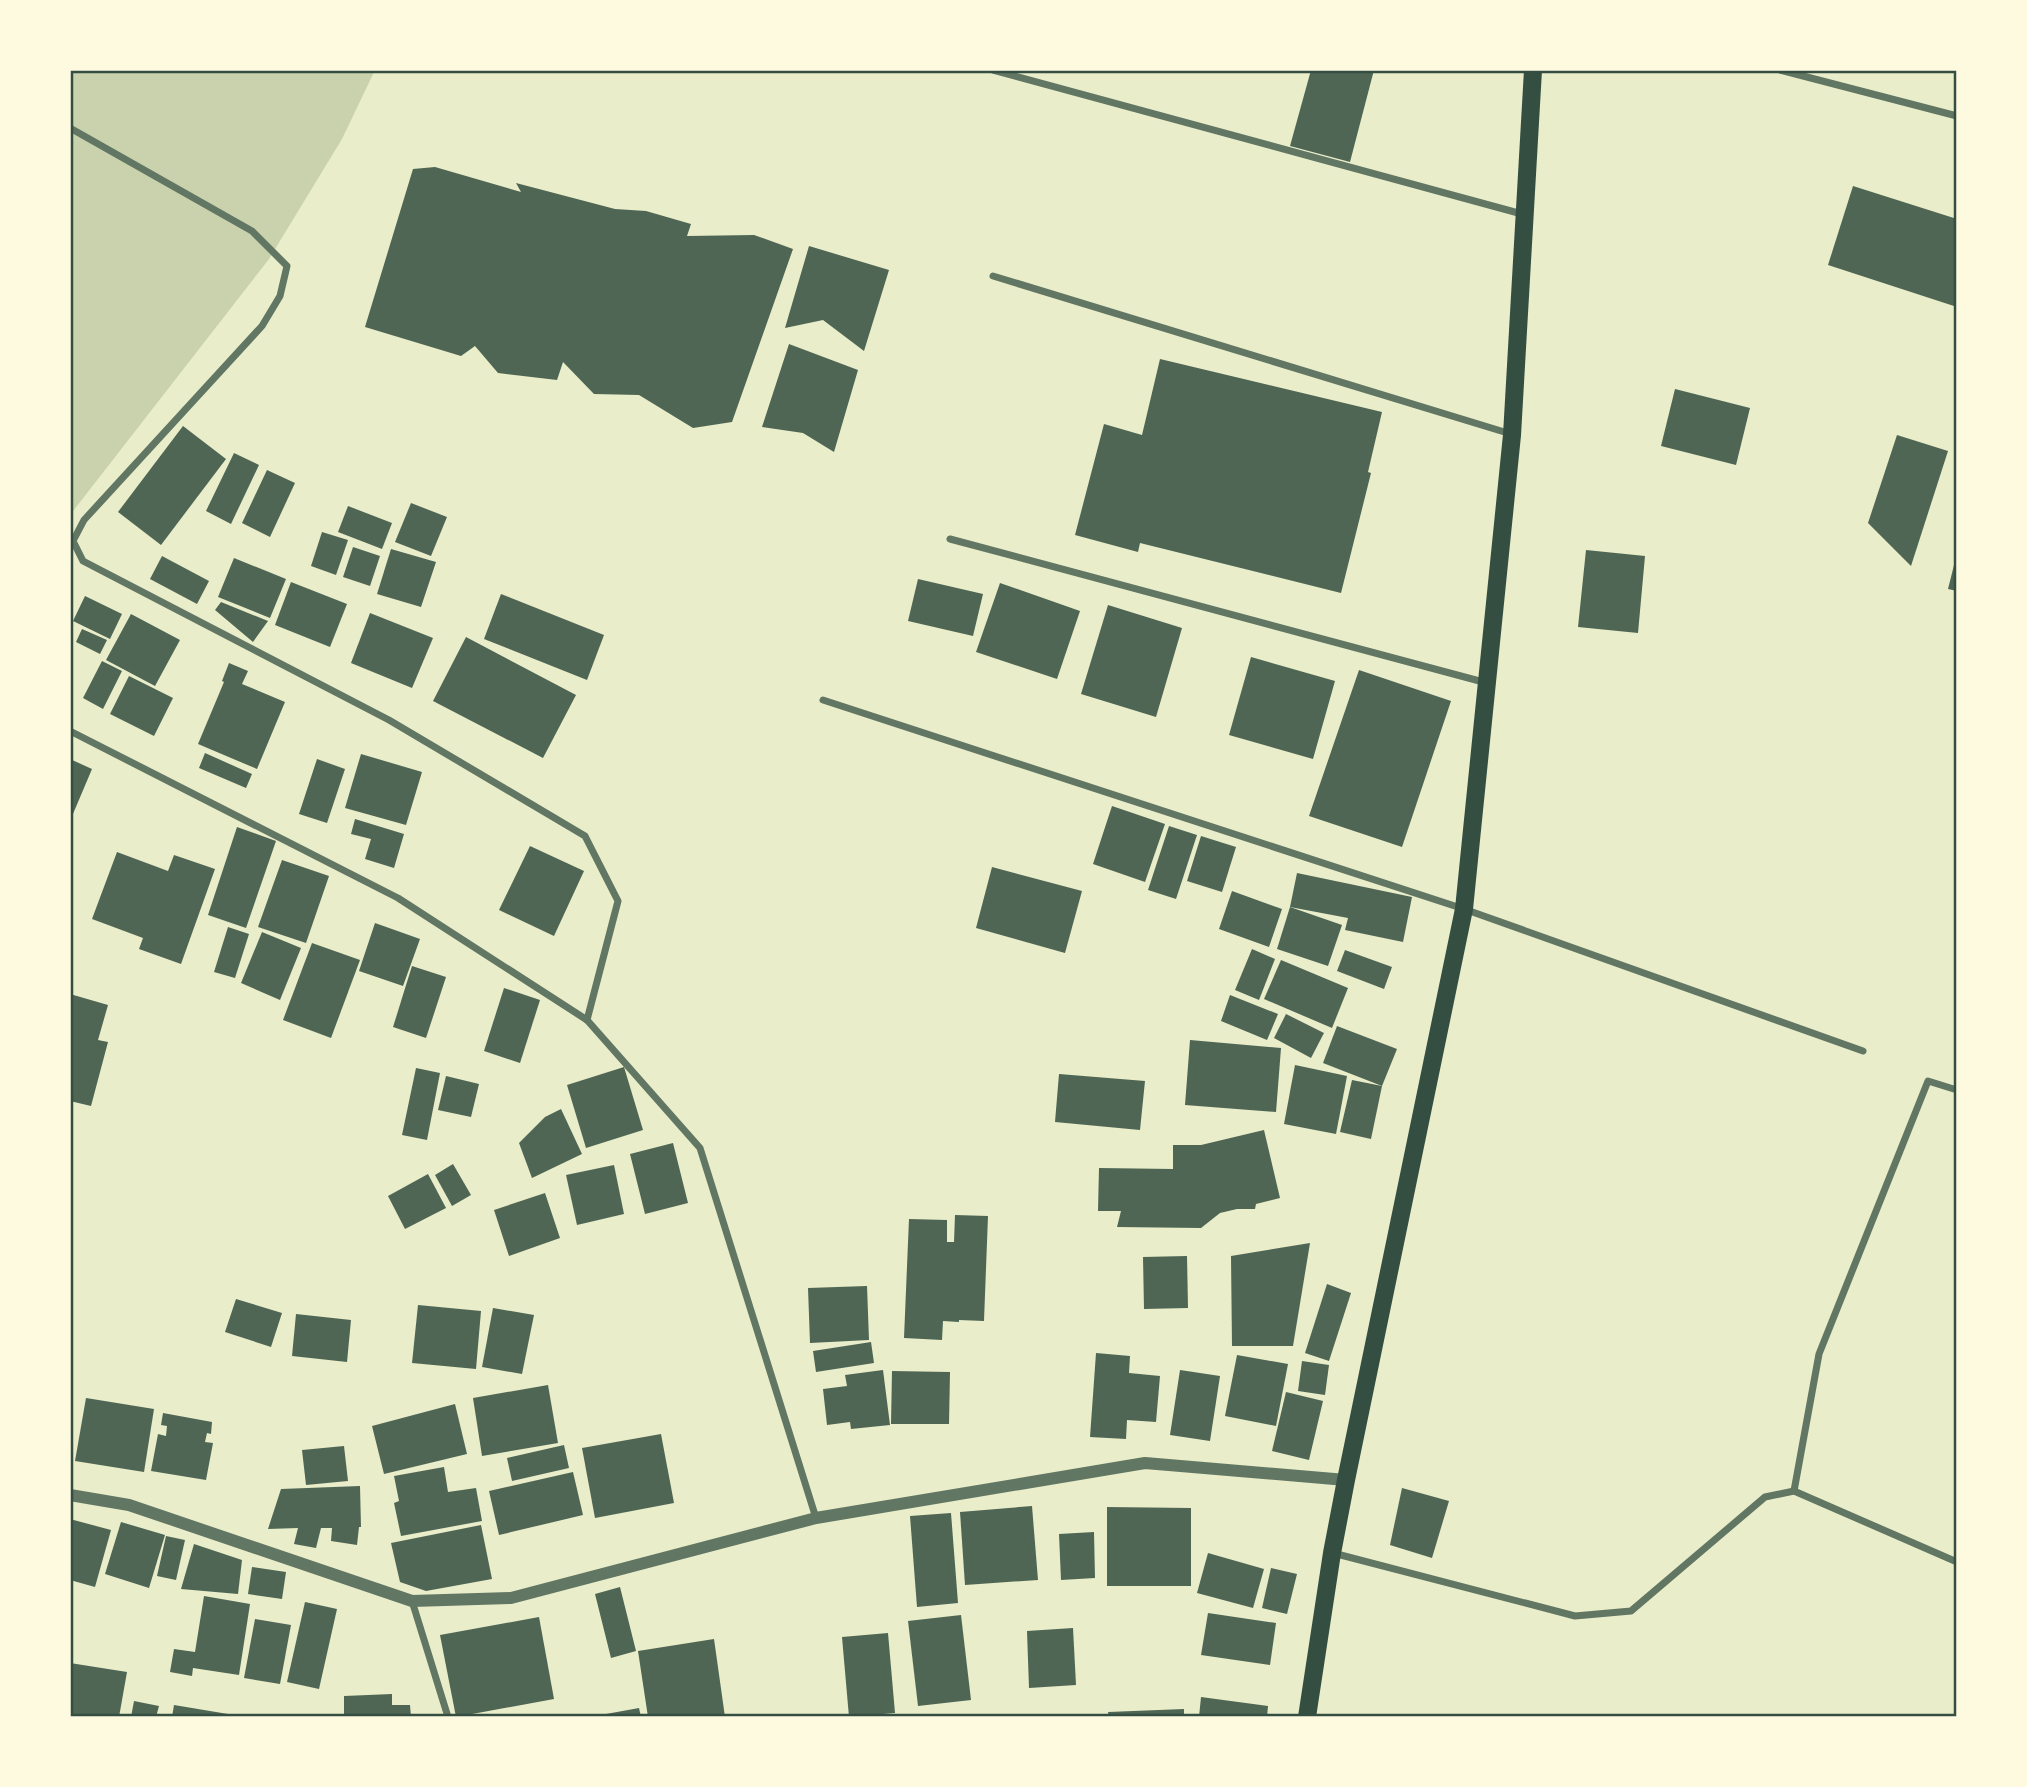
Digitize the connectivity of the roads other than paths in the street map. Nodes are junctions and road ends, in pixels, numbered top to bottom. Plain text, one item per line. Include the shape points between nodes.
1 (993, 70) edge
2 (1532, 70) edge
3 (1780, 70) edge
4 (1957, 116) edge
5 (70, 128) edge
6 (1524, 215) junction
7 (993, 276) dead end
8 (1512, 435) junction
9 (950, 539) dead end
10 (1487, 683) junction
11 (823, 700) dead end
12 (70, 731) edge
13 (1464, 909) junction
14 (587, 1020) junction
15 (1863, 1051) dead end
16 (1957, 1090) edge
17 (1346, 1480) junction
18 (1794, 1491) junction
19 (70, 1495) edge
20 (816, 1518) junction
21 (1332, 1553) junction
22 (1957, 1562) edge
23 (412, 1601) junction
24 (448, 1717) edge
25 (1307, 1717) edge

1 - 6 street
2 - 6 main road
3 - 4 street
5 - 14 street via 252,231 287,266 280,296 262,326 84,520 73,541 83,561 389,720 585,836 618,901
6 - 8 main road
7 - 8 street
8 - 10 main road
9 - 10 street
10 - 13 main road
11 - 13 street
12 - 14 street via 398,898
13 - 15 street
13 - 17 main road
14 - 20 street via 700,1148
16 - 18 street via 1928,1081 1819,1354
17 - 20 street via 1145,1463
17 - 21 main road
18 - 21 street via 1765,1497 1631,1611 1575,1616
18 - 22 street
19 - 23 street via 129,1504
20 - 23 street via 511,1598
21 - 25 main road
23 - 24 street

